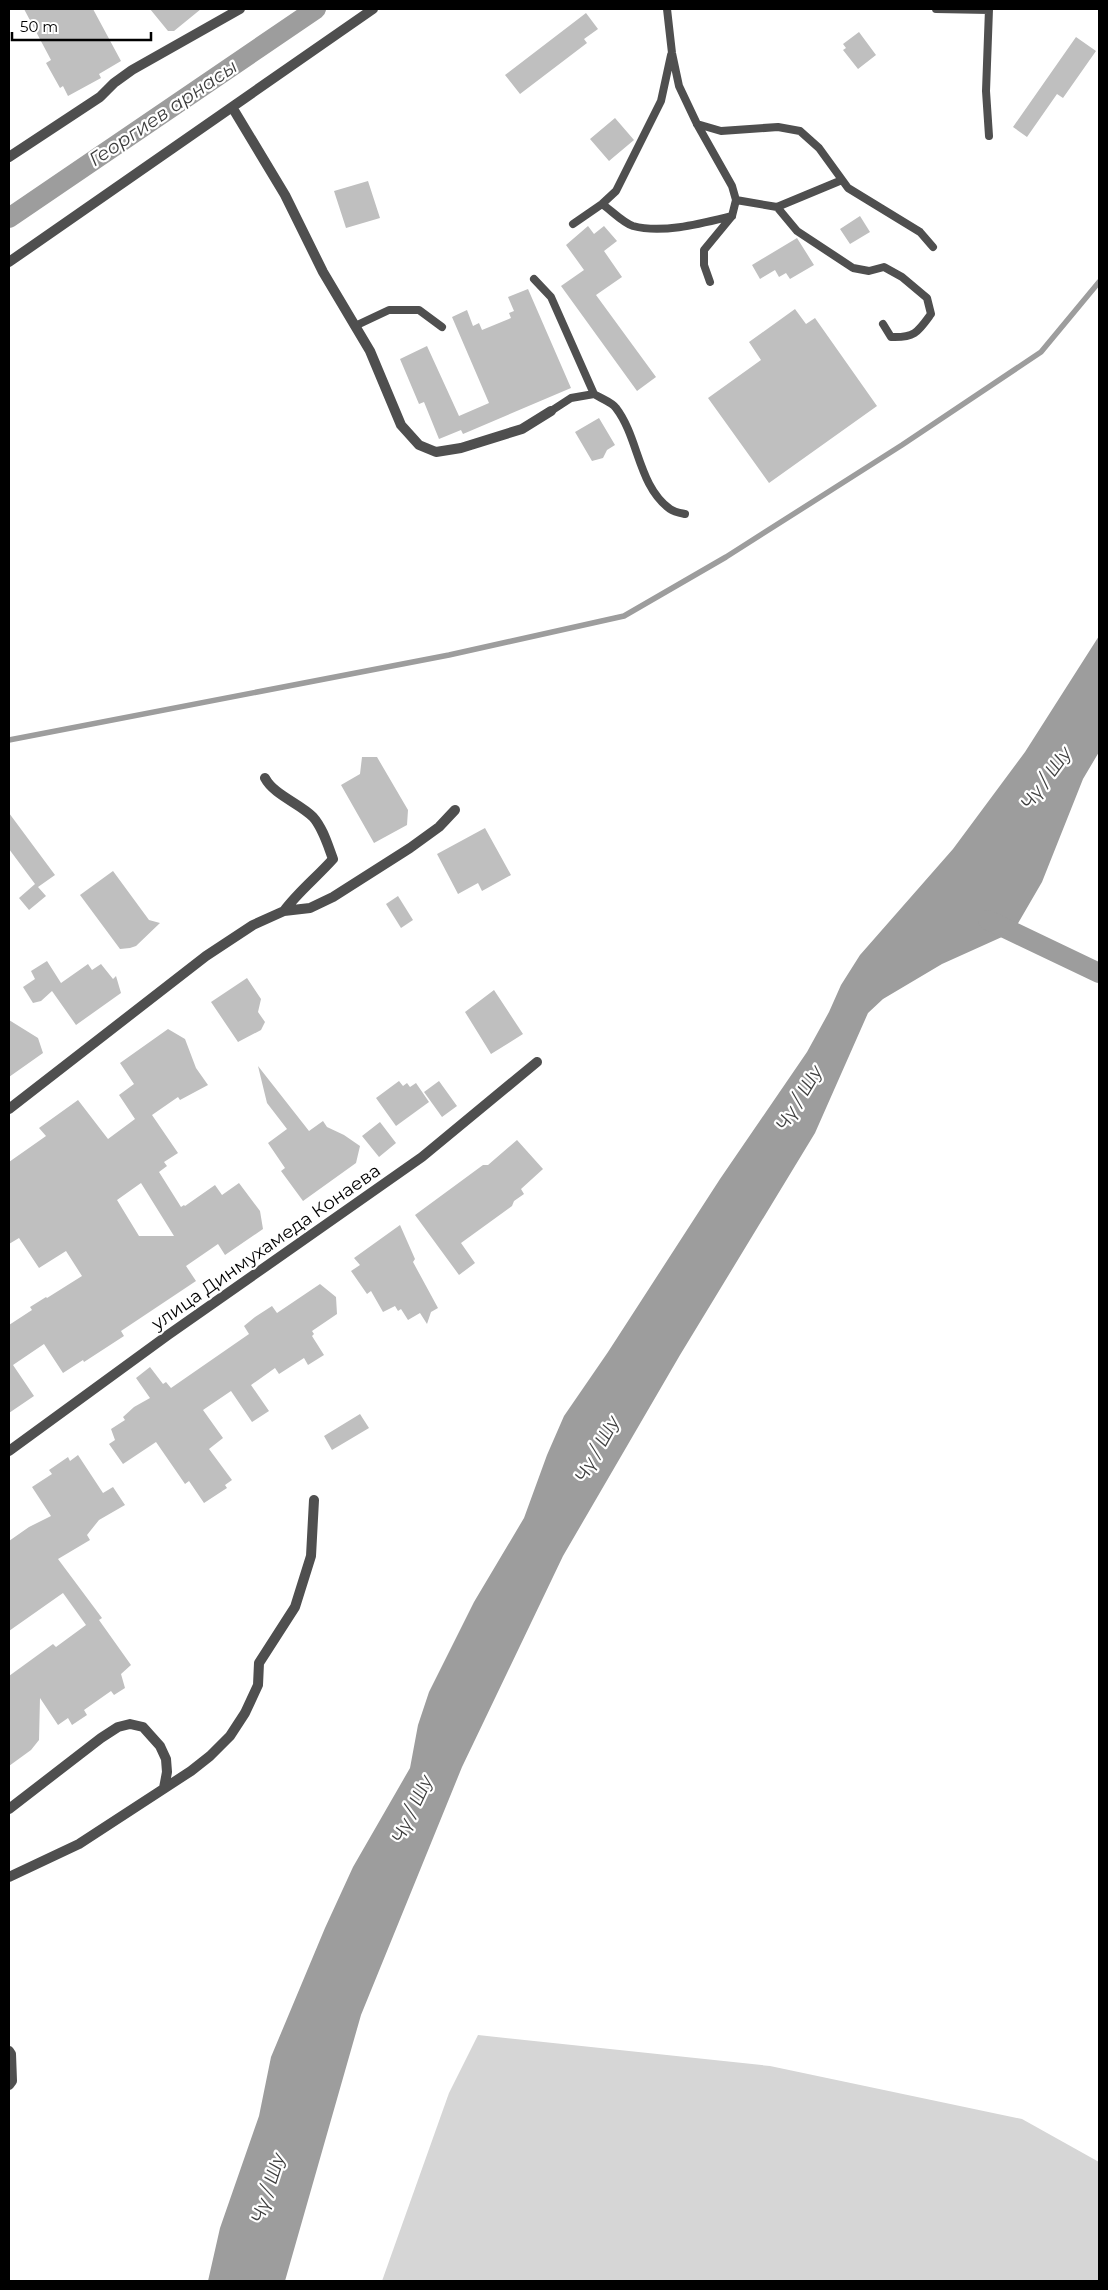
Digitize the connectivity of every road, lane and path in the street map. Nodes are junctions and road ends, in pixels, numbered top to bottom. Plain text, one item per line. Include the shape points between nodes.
1 (240, 9) edge
2 (373, 9) edge
3 (667, 9) edge
4 (936, 9) edge
5 (989, 9) edge
6 (672, 53) junction
7 (232, 107) junction
8 (697, 124) junction
9 (989, 136) dead end
10 (9, 157) edge
11 (842, 180) junction
12 (736, 200) junction
13 (602, 204) junction
14 (777, 207) junction
15 (732, 216) junction
16 (573, 224) dead end
17 (933, 246) dead end
18 (9, 262) edge
19 (534, 279) dead end
20 (710, 282) dead end
21 (883, 324) dead end
22 (355, 326) junction
23 (442, 327) dead end
24 (594, 394) junction
25 (551, 411) joint
26 (685, 514) dead end
27 (265, 778) dead end
28 (455, 810) dead end
29 (284, 911) junction
30 (537, 1062) dead end
31 (9, 1110) edge
32 (9, 1451) edge
33 (314, 1500) dead end
34 (164, 1788) junction
35 (9, 1809) edge
36 (9, 1877) edge
37 (9, 2051) edge
38 (9, 2085) edge

1 - 10 street via 132,70 100,97
2 - 7 street
3 - 6 lane
4 - 5 lane
5 - 9 lane via 986,91
6 - 8 lane via 679,86
6 - 13 lane via 661,101 616,191
7 - 18 street
7 - 22 street via 285,195 323,272
8 - 11 lane via 721,131 778,127 800,131 819,148
8 - 12 lane via 732,186
11 - 14 lane
11 - 17 lane via 848,188 920,232
12 - 14 lane
12 - 15 lane
13 - 15 lane via 632,226 697,225
13 - 16 lane
14 - 21 lane via 797,231 853,268 870,271 884,267 927,298 931,314 918,333 905,338 891,337
15 - 20 lane via 704,250 704,265
19 - 24 lane via 551,298
22 - 23 lane via 389,310 419,310
22 - 25 street via 370,351 401,425 419,445 436,452 461,448 522,429
24 - 25 lane via 571,398
24 - 26 lane via 616,406 656,494 671,510
27 - 29 street via 314,818 333,859
28 - 29 street via 439,827 410,848 333,897 310,908
29 - 31 street via 253,925 206,956
30 - 32 street, улица Динмухамеда Конаева via 422,1157
33 - 34 street via 311,1556 295,1607 259,1663 258,1685 245,1713 230,1736 210,1756
34 - 35 street via 166,1759 160,1746 143,1727 130,1724 118,1727 101,1738
34 - 36 street via 79,1844
37 - 38 street via 12,2082

